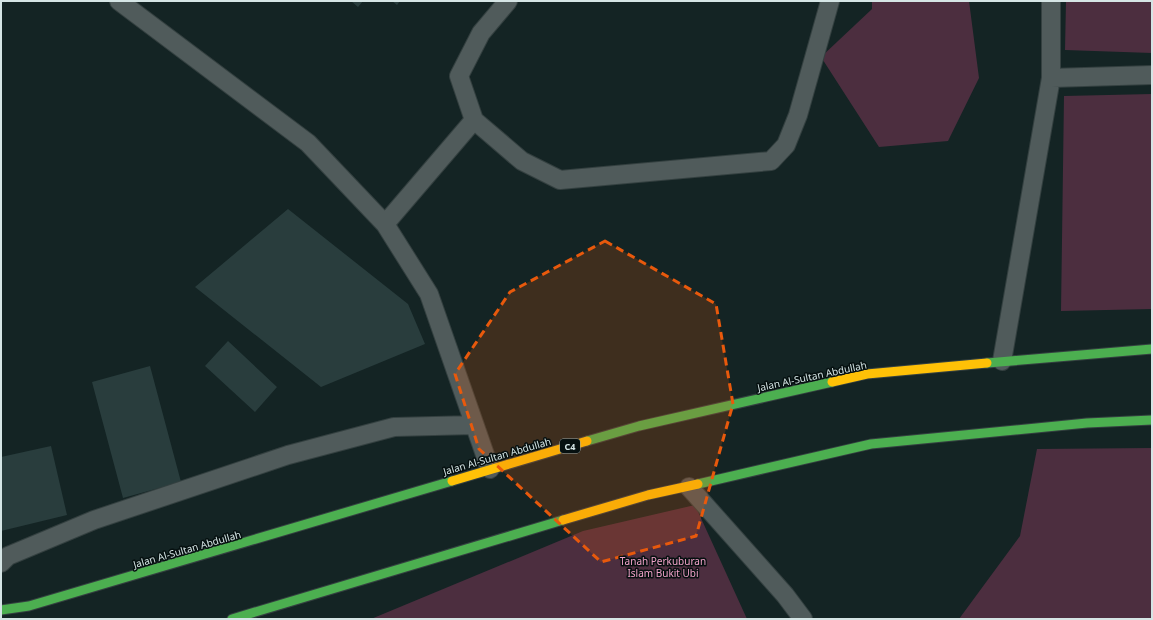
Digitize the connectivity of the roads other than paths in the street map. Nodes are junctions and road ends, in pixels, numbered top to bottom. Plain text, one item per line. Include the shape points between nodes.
1 (119, 1) edge
2 (508, 1) edge
3 (830, 1) edge
4 (1051, 1) edge
5 (1152, 75) edge
6 (1051, 78) junction
7 (474, 120) junction
8 (385, 224) junction
9 (1152, 349) edge
10 (1002, 361) junction
11 (1152, 420) edge
12 (474, 425) junction
13 (490, 469) junction
14 (689, 487) junction
15 (1, 563) edge
16 (1, 610) edge
17 (232, 619) edge
18 (803, 619) edge

1 - 8 lane via 308,143
2 - 7 lane via 481,33 458,76
3 - 7 lane via 798,115 786,145 771,161 560,180 522,161
4 - 6 lane
5 - 6 lane
6 - 10 lane
7 - 8 lane
8 - 12 lane via 429,294
9 - 10 main road, Jalan Al-Sultan Abdullah / C4
10 - 13 main road, Jalan Al-Sultan Abdullah / C4 via 867,374 639,426
11 - 14 main road via 1087,423 870,444
12 - 13 lane
12 - 15 lane via 394,427 288,455 94,520 8,556
13 - 16 main road, Jalan Al-Sultan Abdullah / C4 via 37,604
14 - 17 main road via 648,495
14 - 18 lane via 785,595

